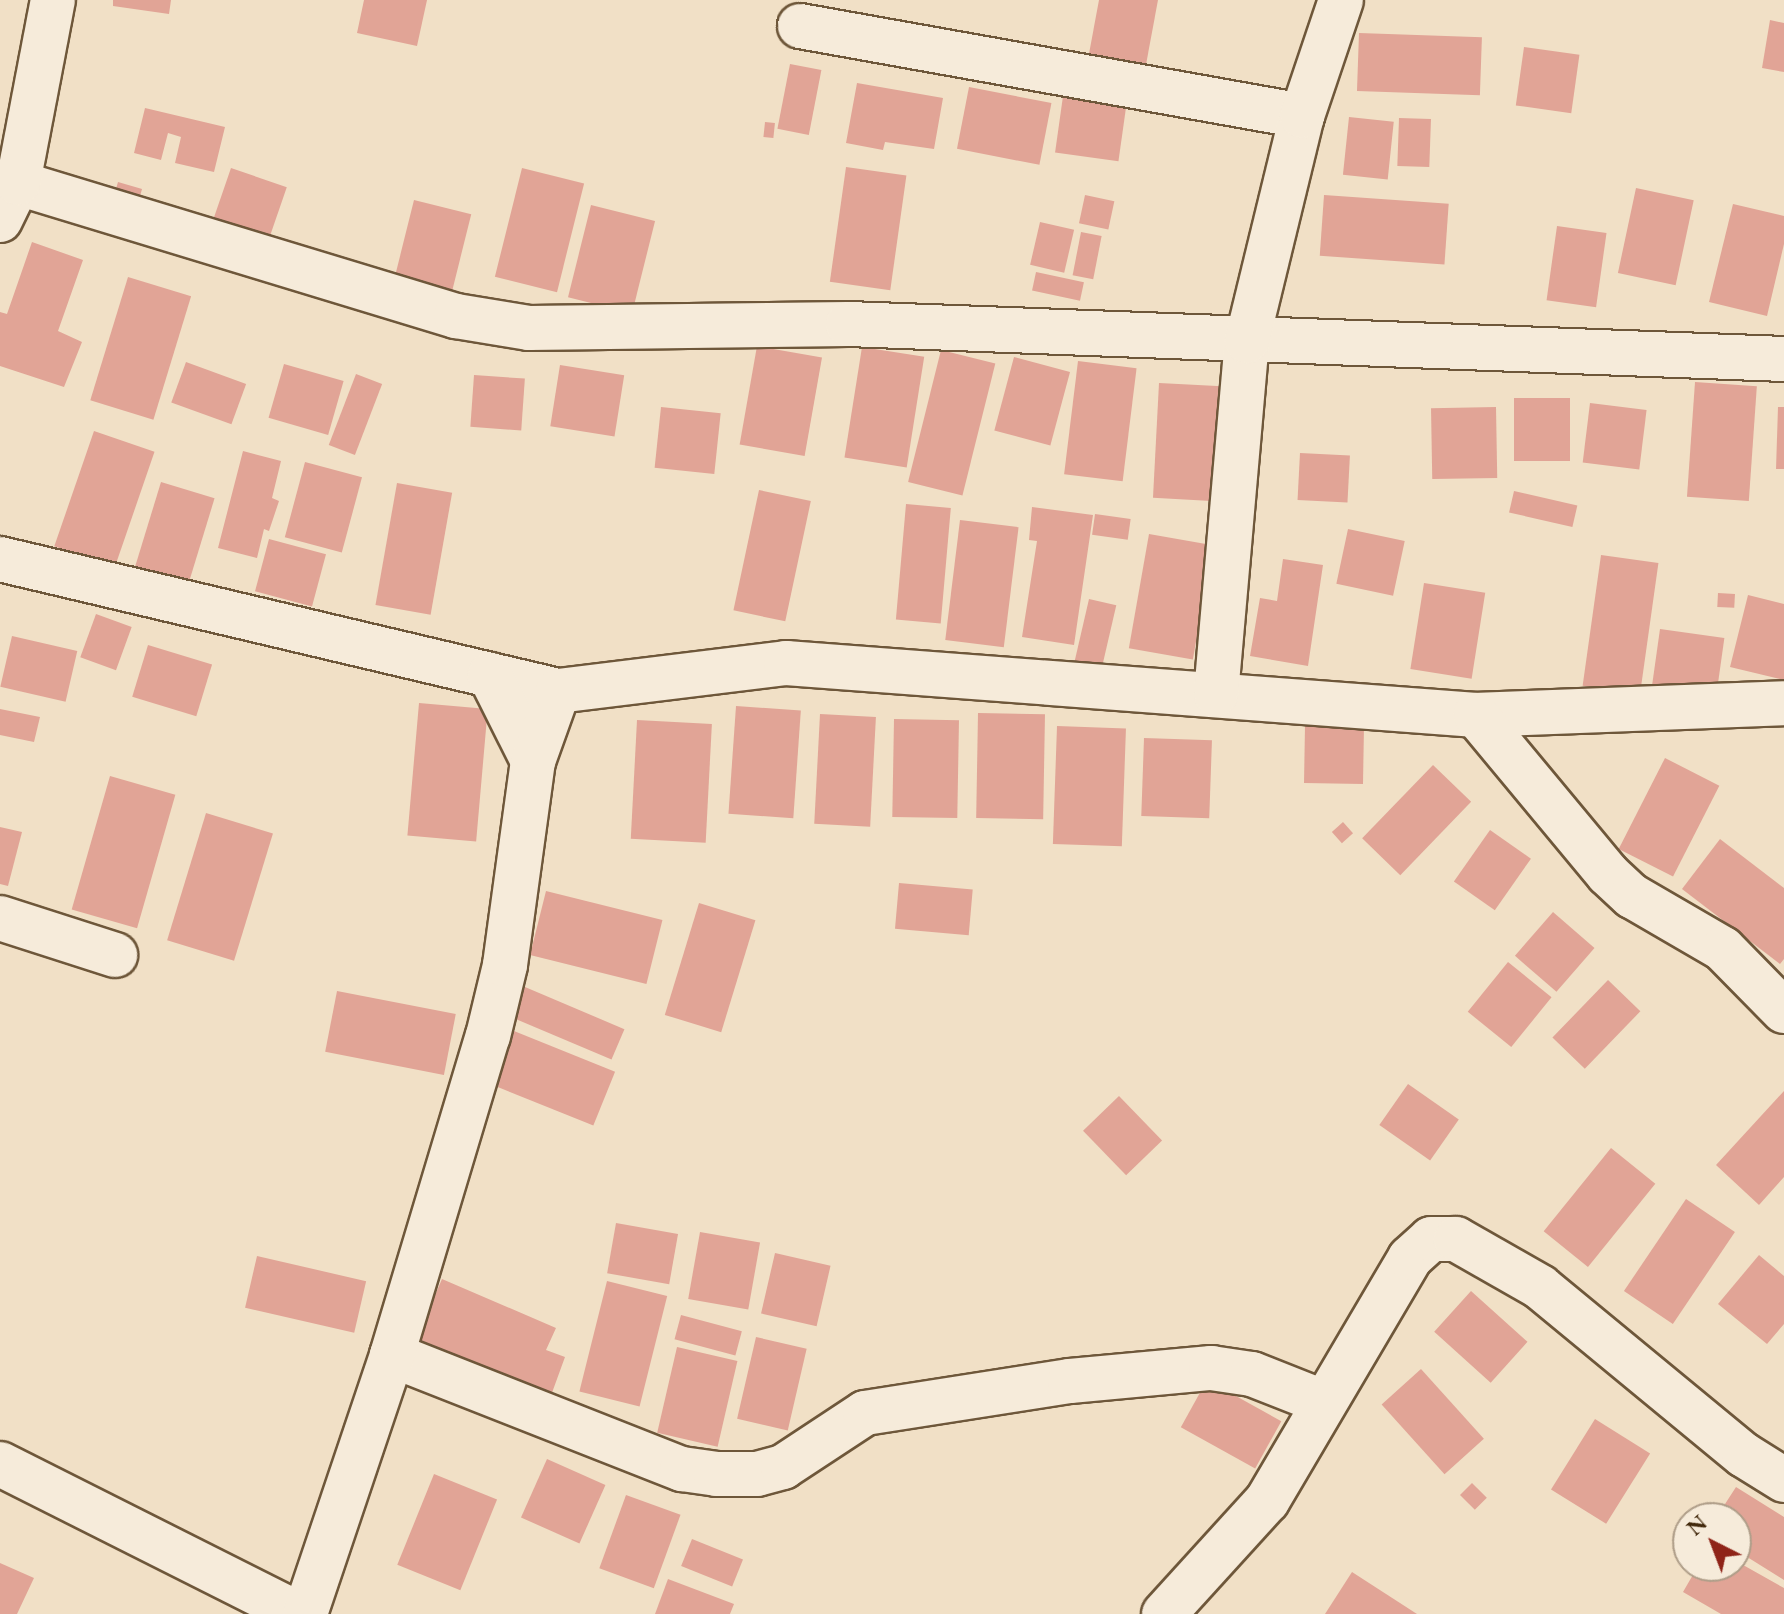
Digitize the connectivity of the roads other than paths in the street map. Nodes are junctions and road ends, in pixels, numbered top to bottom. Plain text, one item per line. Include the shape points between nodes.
1 (53, 0) edge
2 (1341, 0) edge
3 (800, 26) dead end
4 (1302, 116) junction
5 (9, 201) edge
6 (1247, 341) junction
7 (1784, 359) edge
8 (0, 559) edge
9 (490, 675) junction
10 (558, 691) junction
11 (1216, 694) junction
12 (1784, 703) edge
13 (1476, 715) junction
14 (533, 761) junction
15 (0, 918) edge
16 (115, 955) dead end
17 (1784, 1011) edge
18 (392, 1355) junction
19 (1323, 1402) junction
20 (0, 1464) edge
21 (1784, 1480) edge
22 (298, 1614) edge
23 (305, 1614) edge
24 (1164, 1614) edge

1 - 5 street
2 - 4 street
3 - 4 street
4 - 6 street
5 - 6 street via 456,316 529,328 848,324
6 - 7 street
6 - 11 street
8 - 9 street
9 - 10 street
9 - 14 street
10 - 11 street via 786,663
10 - 14 street
11 - 13 street
12 - 13 street
13 - 17 street via 1608,874 1632,896 1723,949
14 - 18 street via 505,965
15 - 16 street
18 - 19 street via 682,1469 716,1474 757,1474 783,1467 865,1413 1070,1381 1211,1368 1252,1374
18 - 23 street
19 - 21 street via 1410,1258 1431,1239 1456,1239 1540,1287 1744,1455
19 - 24 street via 1295,1460 1267,1501
20 - 22 street

